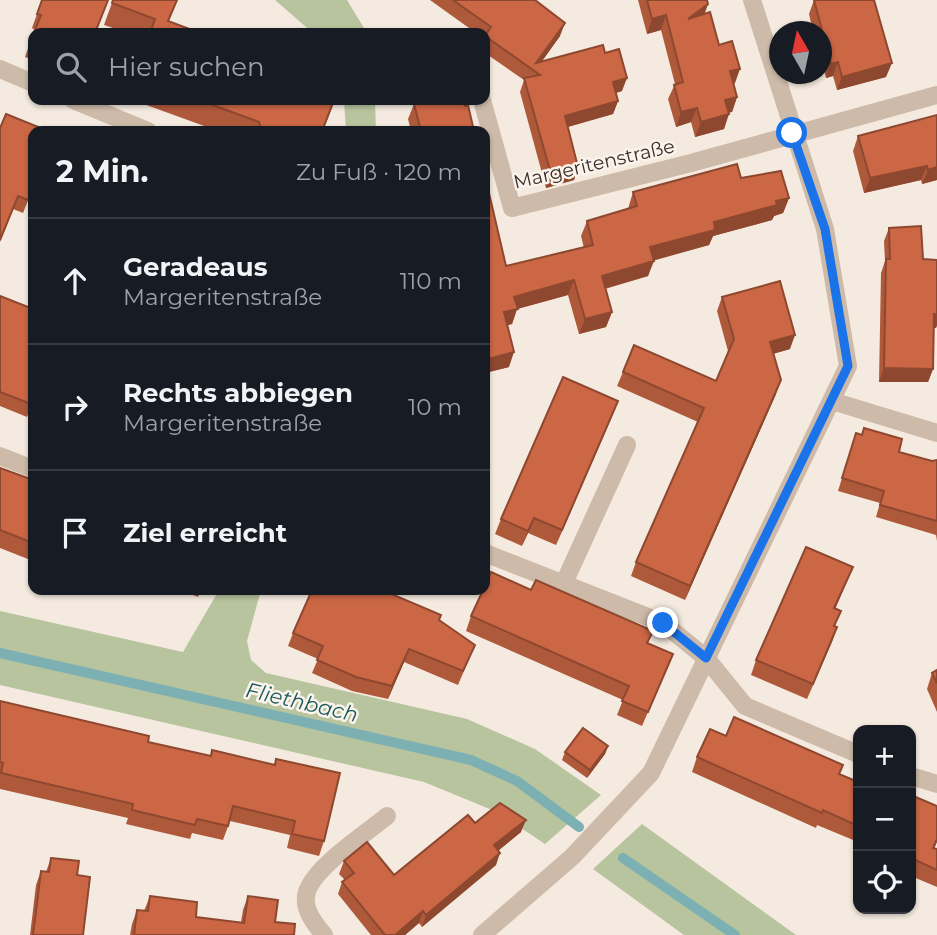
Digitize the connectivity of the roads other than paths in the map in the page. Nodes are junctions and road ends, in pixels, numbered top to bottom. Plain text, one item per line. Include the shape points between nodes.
1 (752, 0) edge
2 (0, 69) edge
3 (28, 81) edge
4 (937, 95) edge
5 (85, 105) edge
6 (483, 105) edge
7 (136, 126) edge
8 (489, 126) edge
9 (490, 129) edge
10 (792, 133) junction
11 (832, 401) junction
12 (937, 433) edge
13 (627, 445) dead end
14 (0, 456) edge
15 (28, 467) edge
16 (490, 555) edge
17 (564, 583) junction
18 (706, 658) junction
19 (853, 752) edge
20 (916, 778) edge
21 (937, 784) edge
22 (387, 816) dead end
23 (324, 935) edge
24 (482, 935) edge

1 - 10 street
2 - 3 street
4 - 10 street, Margeritenstraße
5 - 7 street
6 - 8 street, Margeritenstraße
9 - 10 street, Margeritenstraße via 512,208
10 - 11 street via 825,229 848,366
11 - 12 street
11 - 18 street
13 - 17 street
14 - 15 street
16 - 17 street
17 - 18 street via 663,623
18 - 19 street via 744,706
18 - 24 street via 651,774 572,857
20 - 21 street
22 - 23 street via 312,880 307,909

